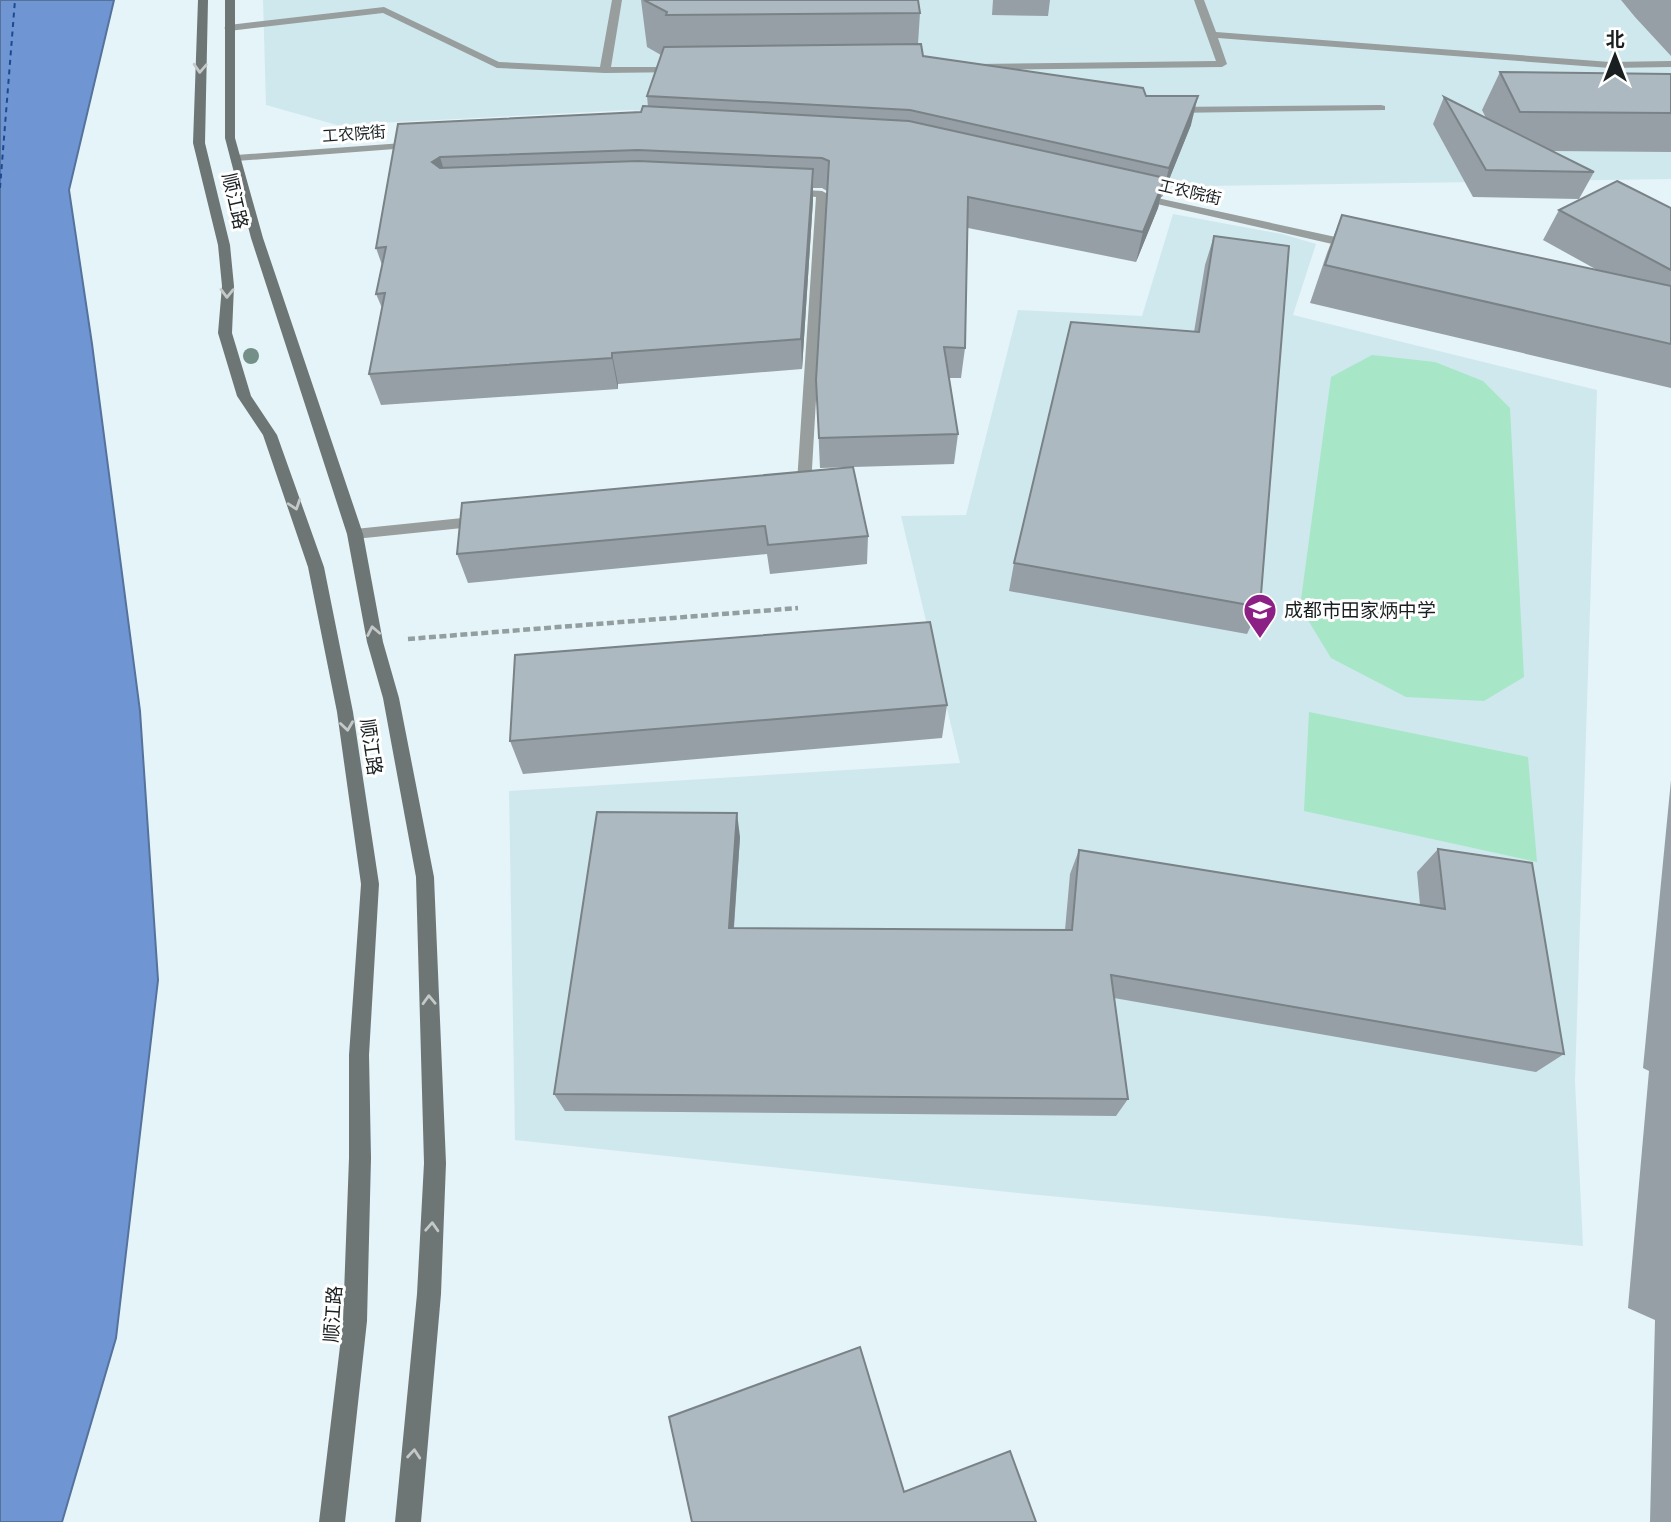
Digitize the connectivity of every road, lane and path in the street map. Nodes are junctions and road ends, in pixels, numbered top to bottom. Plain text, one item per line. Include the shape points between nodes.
1 (203, 0) edge
2 (230, 0) edge
3 (617, 0) edge
4 (1199, 0) edge
5 (229, 28) junction
6 (1212, 35) junction
7 (1671, 64) edge
8 (688, 69) edge
9 (606, 70) junction
10 (1004, 80) edge
11 (1381, 108) dead end
12 (1153, 110) edge
13 (429, 145) edge
14 (236, 158) junction
15 (780, 192) edge
16 (1120, 192) edge
17 (1360, 247) edge
18 (777, 489) edge
19 (491, 520) edge
20 (355, 534) junction
21 (798, 608) dead end
22 (376, 642) junction
23 (331, 1522) edge
24 (408, 1522) edge

1 -> 23 main road, 顺江路 via 199,143 224,245 228,286 225,333 244,396 270,435 316,567 345,712 370,884 359,1055 355,1321
2 - 5 main road, 顺江路
3 - 9 street
4 - 6 street
5 - 9 street via 384,10 497,65
5 - 14 main road, 顺江路 via 229,128
6 - 7 street via 1609,65
6 - 10 street via 1222,64 963,69
8 - 9 street
11 - 12 street
13 - 14 street, 工农院街
14 - 20 main road, 顺江路 via 257,238
15 - 18 street via 822,194 804,486
16 - 17 street, 工农院街
19 - 20 street
22 -> 20 main road, 顺江路
21 - 22 path
24 -> 22 main road, 顺江路 via 429,1294 435,1163 426,904 396,724

